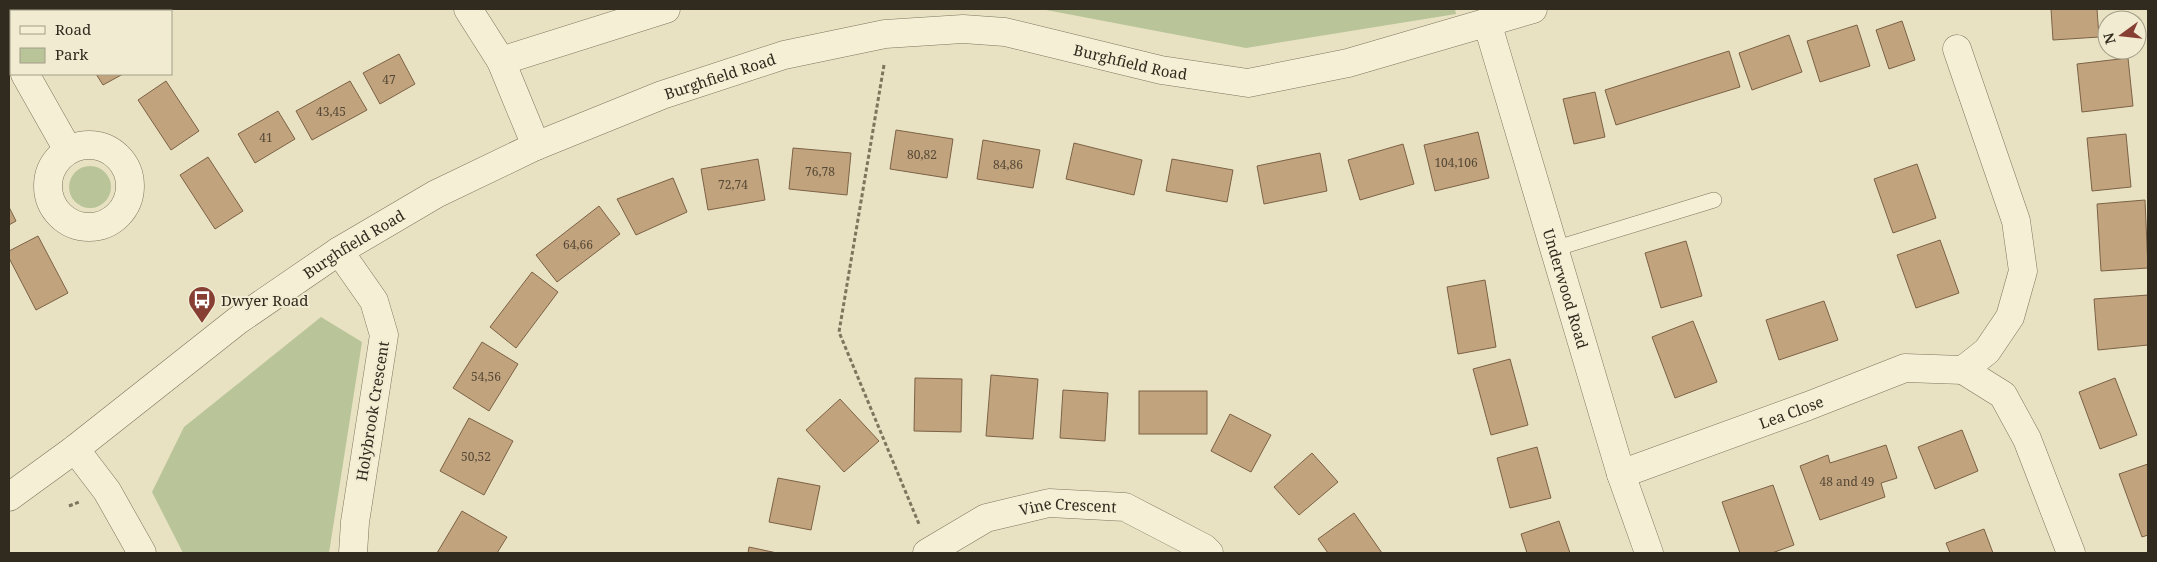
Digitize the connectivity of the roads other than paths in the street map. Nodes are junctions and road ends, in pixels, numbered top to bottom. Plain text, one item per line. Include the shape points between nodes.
1 (468, 9) edge
2 (666, 9) edge
3 (1533, 9) edge
4 (1487, 22) junction
5 (1957, 49) dead end
6 (501, 61) junction
7 (26, 75) edge
8 (536, 146) junction
9 (68, 150) dead end
10 (1714, 200) dead end
11 (1554, 249) junction
12 (339, 250) junction
13 (1963, 370) junction
14 (75, 448) junction
15 (1621, 474) junction
16 (9, 497) edge
17 (929, 551) edge
18 (142, 553) edge
19 (353, 553) edge
20 (1209, 553) edge
21 (1649, 553) edge
22 (2071, 553) edge

1 - 6 street
2 - 6 street
3 - 4 street, Burghfield Road
4 - 8 street, Burghfield Road via 1348,62 1248,82 1161,70 1005,32 963,29 885,34 784,55 662,95
4 - 11 street, Underwood Road
5 - 13 street via 2016,221 2023,271 2010,317 1987,351
6 - 8 street
7 - 9 street
8 - 12 street, Burghfield Road via 436,194
10 - 11 lane
11 - 15 street, Underwood Road
12 - 14 street, Burghfield Road via 237,322
12 - 19 street, Holybrook Crescent via 374,301 384,335
13 - 15 street, Lea Close via 1905,368
13 - 22 street, Lea Close via 2003,394 2027,439
14 - 16 street, Burghfield Road
14 - 18 street via 107,490
15 - 21 street, Underwood Road
17 - 20 street, Vine Crescent via 986,518 1048,503 1125,507

